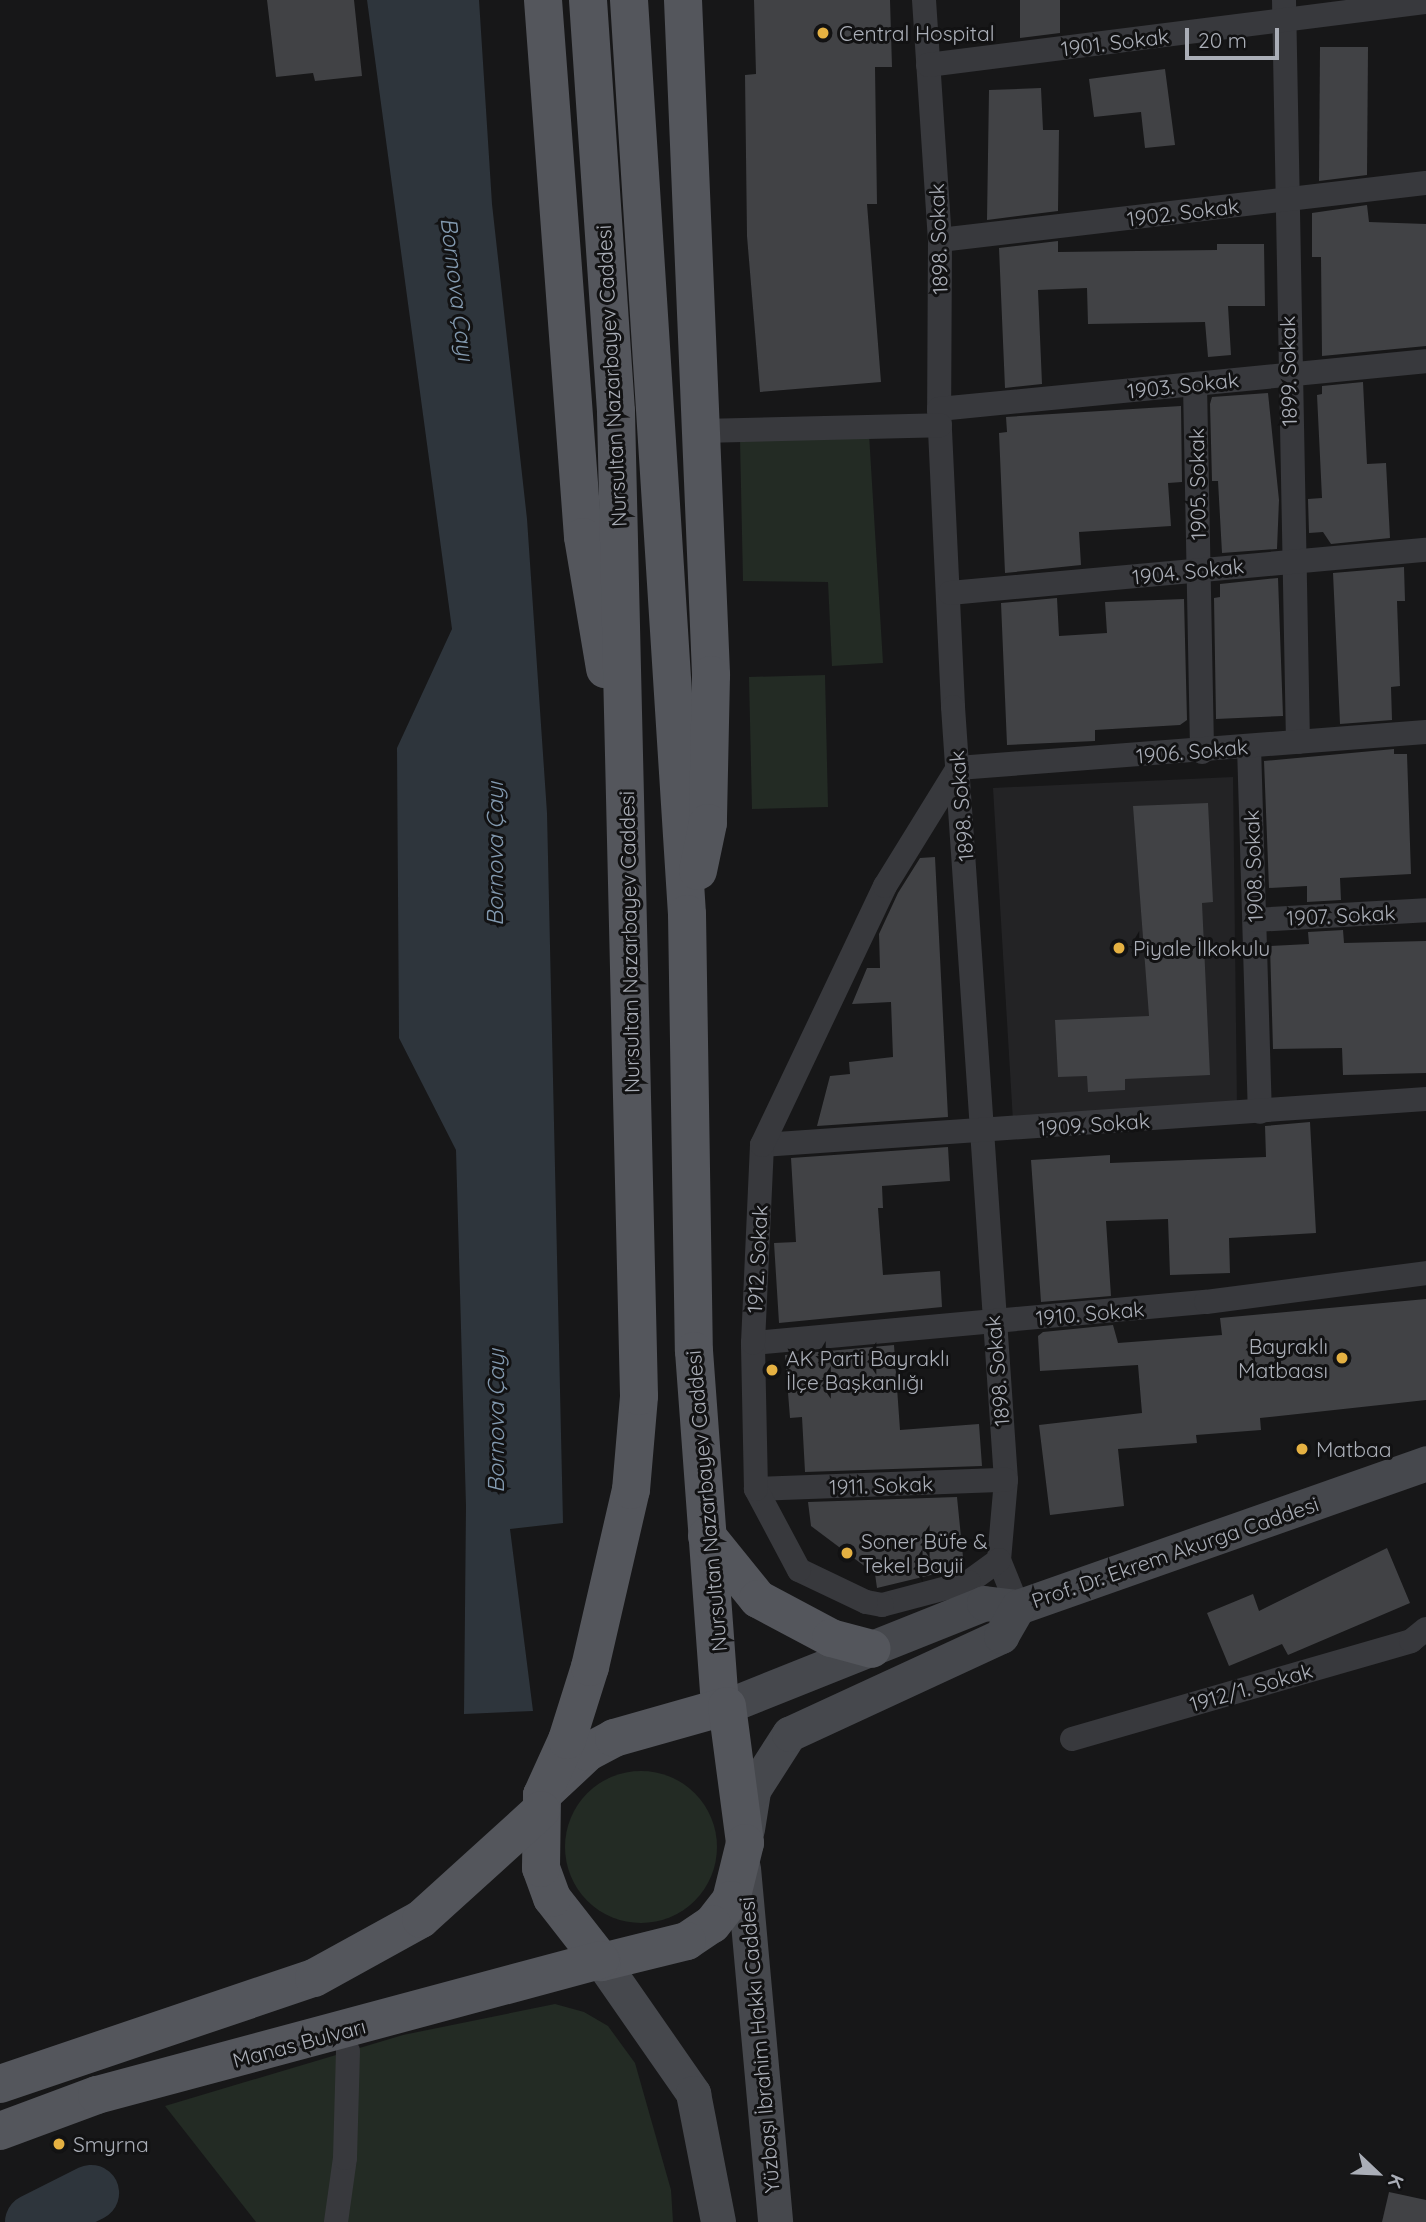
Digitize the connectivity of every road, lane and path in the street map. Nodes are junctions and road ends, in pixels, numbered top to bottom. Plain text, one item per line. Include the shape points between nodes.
1 (543, 0) edge
2 (588, 0) edge
3 (629, 0) edge
4 (683, 0) edge
5 (924, 0) edge
6 (1426, 2) edge
7 (1284, 10) edge
8 (928, 65) junction
9 (1426, 183) edge
10 (1285, 200) junction
11 (940, 240) junction
12 (1426, 361) edge
13 (1287, 375) junction
14 (1195, 384) junction
15 (940, 417) junction
16 (701, 431) junction
17 (1426, 550) edge
18 (1294, 559) junction
19 (1199, 570) junction
20 (950, 593) junction
21 (1426, 732) edge
22 (1297, 742) junction
23 (1249, 746) junction
24 (1202, 752) junction
25 (625, 767) junction
26 (958, 768) junction
27 (1426, 910) edge
28 (687, 914) junction
29 (1255, 920) junction
30 (1426, 1099) edge
31 (1260, 1112) junction
32 (984, 1132) junction
33 (762, 1145) junction
34 (1426, 1273) edge
35 (992, 1322) junction
36 (753, 1343) junction
37 (1426, 1463) edge
38 (1006, 1480) junction
39 (756, 1489) junction
40 (707, 1536) junction
41 (999, 1560) junction
42 (1017, 1607) junction
43 (1426, 1629) edge
44 (872, 1649) junction
45 (723, 1707) junction
46 (1072, 1739) dead end
47 (541, 1802) junction
48 (744, 1856) junction
49 (601, 1961) junction
50 (348, 2050) dead end
51 (0, 2084) edge
52 (0, 2131) edge
53 (336, 2222) edge
54 (718, 2222) edge
55 (775, 2222) edge

1 - 25 main road via 583,537
2 - 25 main road, Nursultan Nazarbayev Caddesi via 616,411
3 - 28 main road, Nursultan Nazarbayev Caddesi
4 - 16 main road
5 - 8 street, 1898. Sokak
6 - 7 street, 1901. Sokak
7 - 8 street, 1901. Sokak
7 - 10 street, 1899. Sokak
8 - 11 street, 1898. Sokak
9 - 10 street, 1902. Sokak
10 - 11 street, 1902. Sokak
10 - 13 street, 1899. Sokak
11 - 15 street, 1898. Sokak
12 - 13 street, 1903. Sokak
13 - 14 street, 1903. Sokak
13 - 18 street, 1899. Sokak
14 - 15 street, 1903. Sokak
14 - 19 street, 1905. Sokak
15 - 16 street, 1903. Sokak
15 - 20 street, 1898. Sokak
16 - 28 main road via 711,675 708,823
17 - 18 street, 1904. Sokak
18 - 19 street, 1904. Sokak
18 - 22 street, 1899. Sokak
19 - 20 street, 1904. Sokak
19 - 24 street, 1905. Sokak
20 - 26 street, 1898. Sokak
21 - 22 street, 1906. Sokak
22 - 23 street, 1906. Sokak
23 - 24 street, 1906. Sokak
23 - 29 street, 1908. Sokak
24 - 26 street, 1906. Sokak
25 - 47 main road, Nursultan Nazarbayev Caddesi via 638,1433 631,1490 590,1667
26 - 32 street, 1898. Sokak
26 - 33 street, 1912. Sokak via 885,886
27 - 29 street, 1907. Sokak
28 - 40 main road, Nursultan Nazarbayev Caddesi via 694,1351
29 - 31 street, 1908. Sokak
30 - 31 street, 1909. Sokak
31 - 32 street, 1909. Sokak
32 - 33 street, 1909. Sokak
32 - 35 street, 1898. Sokak
33 - 36 street, 1912. Sokak
34 - 35 street, 1910. Sokak via 1206,1302
35 - 36 street, 1910. Sokak
35 - 38 street, 1898. Sokak
36 - 39 street, 1912. Sokak
37 - 42 main road, Prof. Dr. Ekrem Akurga Caddesi
38 - 39 street, 1911. Sokak
38 - 41 street, 1898. Sokak
39 - 41 street, 1912. Sokak via 799,1570 866,1602 883,1605 969,1582
40 - 44 main road via 758,1599 831,1638
40 - 45 main road, Nursultan Nazarbayev Caddesi
41 - 42 street, 1898. Sokak
42 - 44 main road, Prof. Dr. Ekrem Akurga Caddesi via 984,1603
42 - 48 main road, Yüzbaşı İbrahim Hakkı Caddesi via 1001,1636 789,1734 754,1790
43 - 46 street, 1912/1. Sokak via 1411,1641
44 - 45 main road, Prof. Dr. Ekrem Akurga Caddesi
45 - 47 main road via 614,1738 588,1752
45 - 48 main road
47 - 49 main road via 541,1868 552,1898
47 - 51 main road via 421,1919 314,1978
48 - 49 main road via 731,1899 712,1924 687,1941
48 - 55 main road, Yüzbaşı İbrahim Hakkı Caddesi
49 - 52 main road, Manas Bulvarı via 97,2095
49 - 54 main road via 693,2093
50 - 53 street via 345,2158

